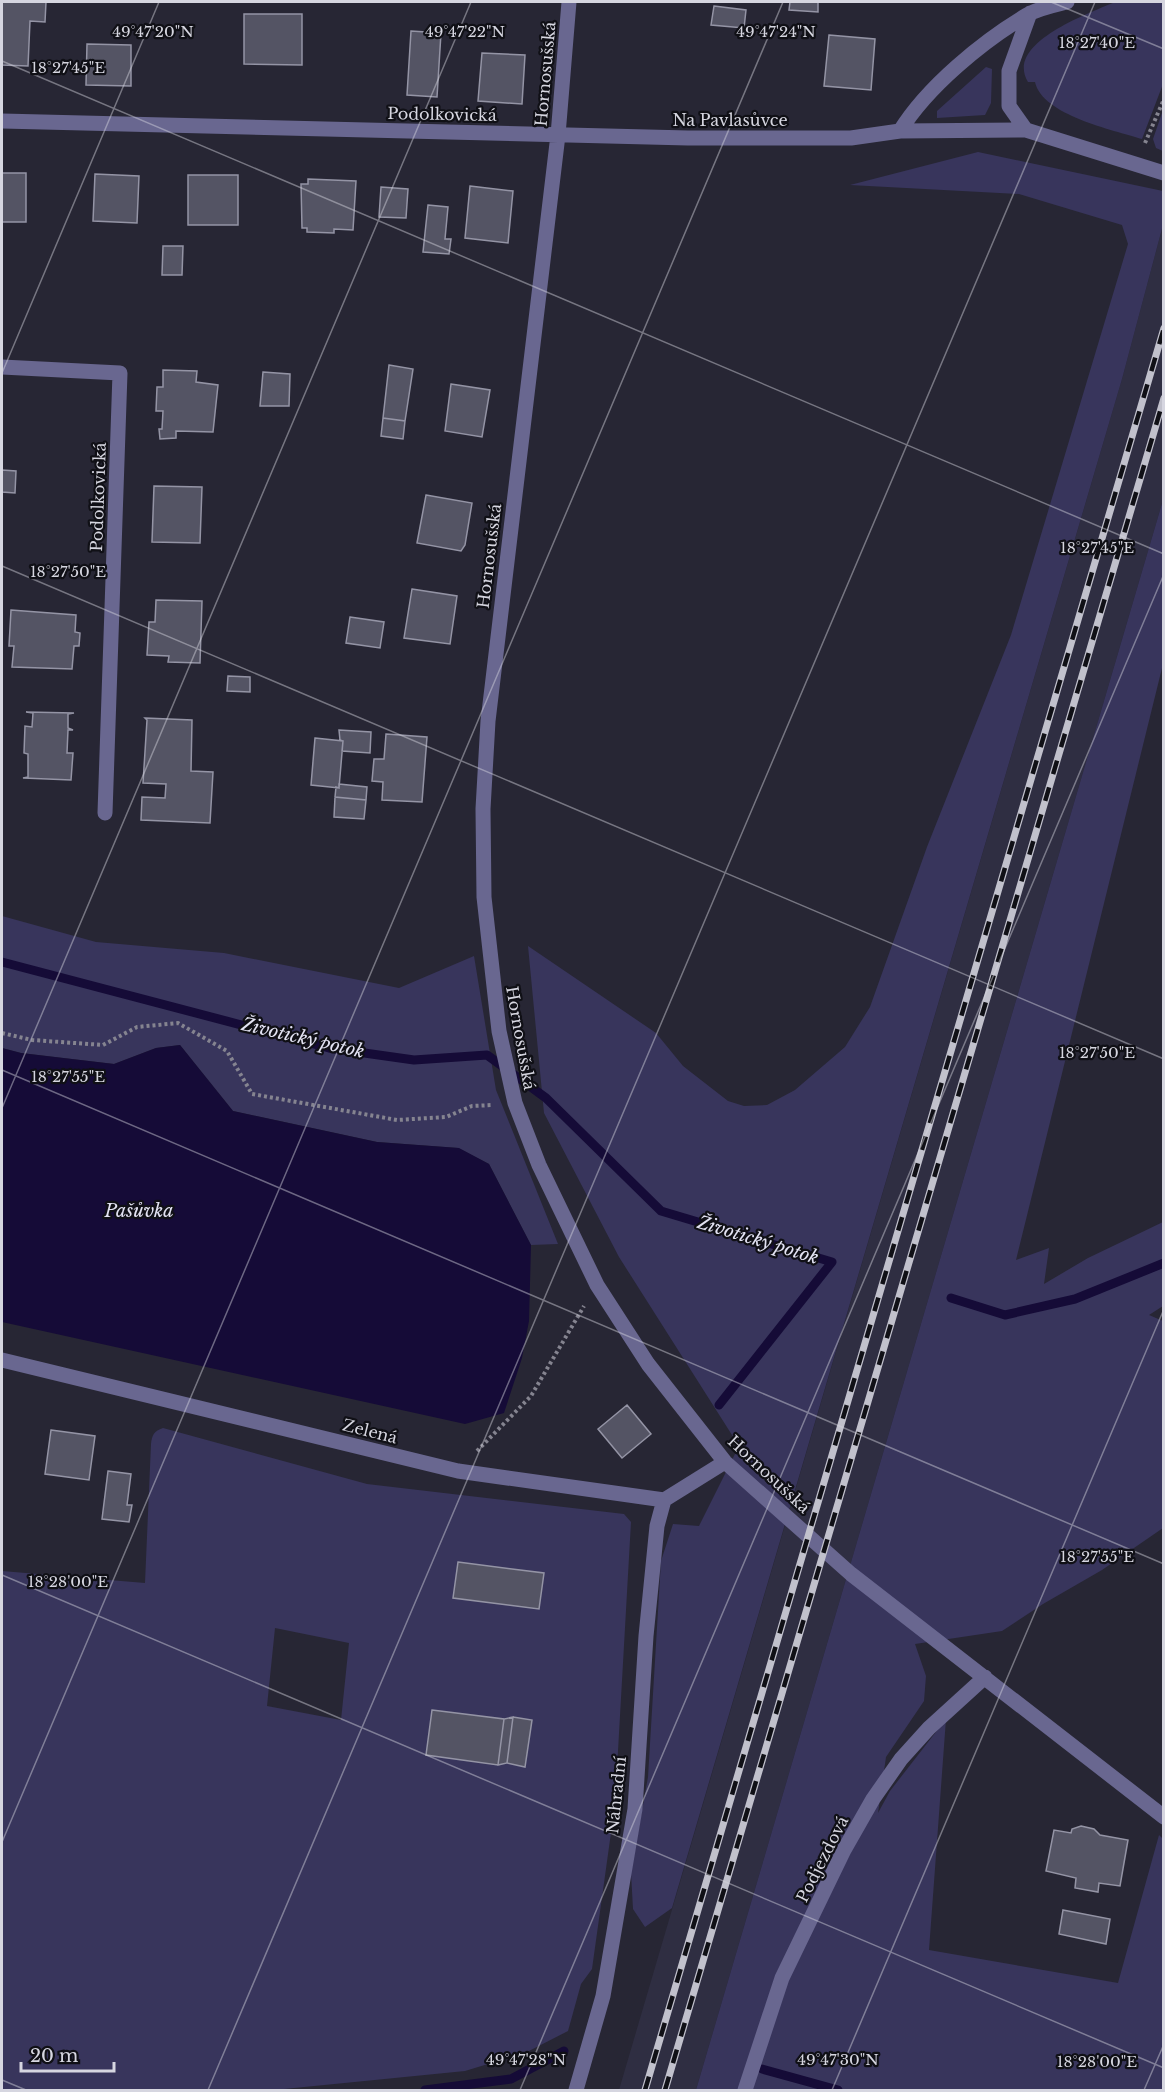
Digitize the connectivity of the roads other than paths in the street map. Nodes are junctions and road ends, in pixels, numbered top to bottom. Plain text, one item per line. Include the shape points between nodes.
1 (569, 2) edge
2 (1067, 2) edge
3 (1033, 8) edge
4 (2, 121) edge
5 (1026, 130) junction
6 (900, 131) junction
7 (558, 135) junction
8 (1164, 173) edge
9 (2, 367) edge
10 (105, 813) dead end
11 (2, 1360) edge
12 (725, 1462) junction
13 (664, 1500) junction
14 (985, 1677) junction
15 (1164, 1816) edge
16 (576, 2091) edge
17 (745, 2091) edge

1 - 7 street, Hornosušská
2 - 3 street
3 - 5 street via 1010,71 1009,106
3 - 6 street via 974,53 912,112
4 - 7 street, Podolkovická
5 - 6 street, Na Pavlasůvce
5 - 8 street
6 - 7 street, Na Pavlasůvce via 851,138
7 - 12 street, Hornosušská via 488,721 484,897 499,1031 514,1101 539,1165 597,1285 648,1364
9 - 10 street, Podolkovická via 120,373
11 - 13 street, Zelená via 458,1471
12 - 13 street
12 - 14 street, Hornosušská via 851,1574
13 - 16 street, Náhradní via 657,1526 646,1636 635,1809 603,1996
14 - 15 street, Hornosušská
14 - 17 street, Podjezdová via 929,1728 873,1799 782,1978

